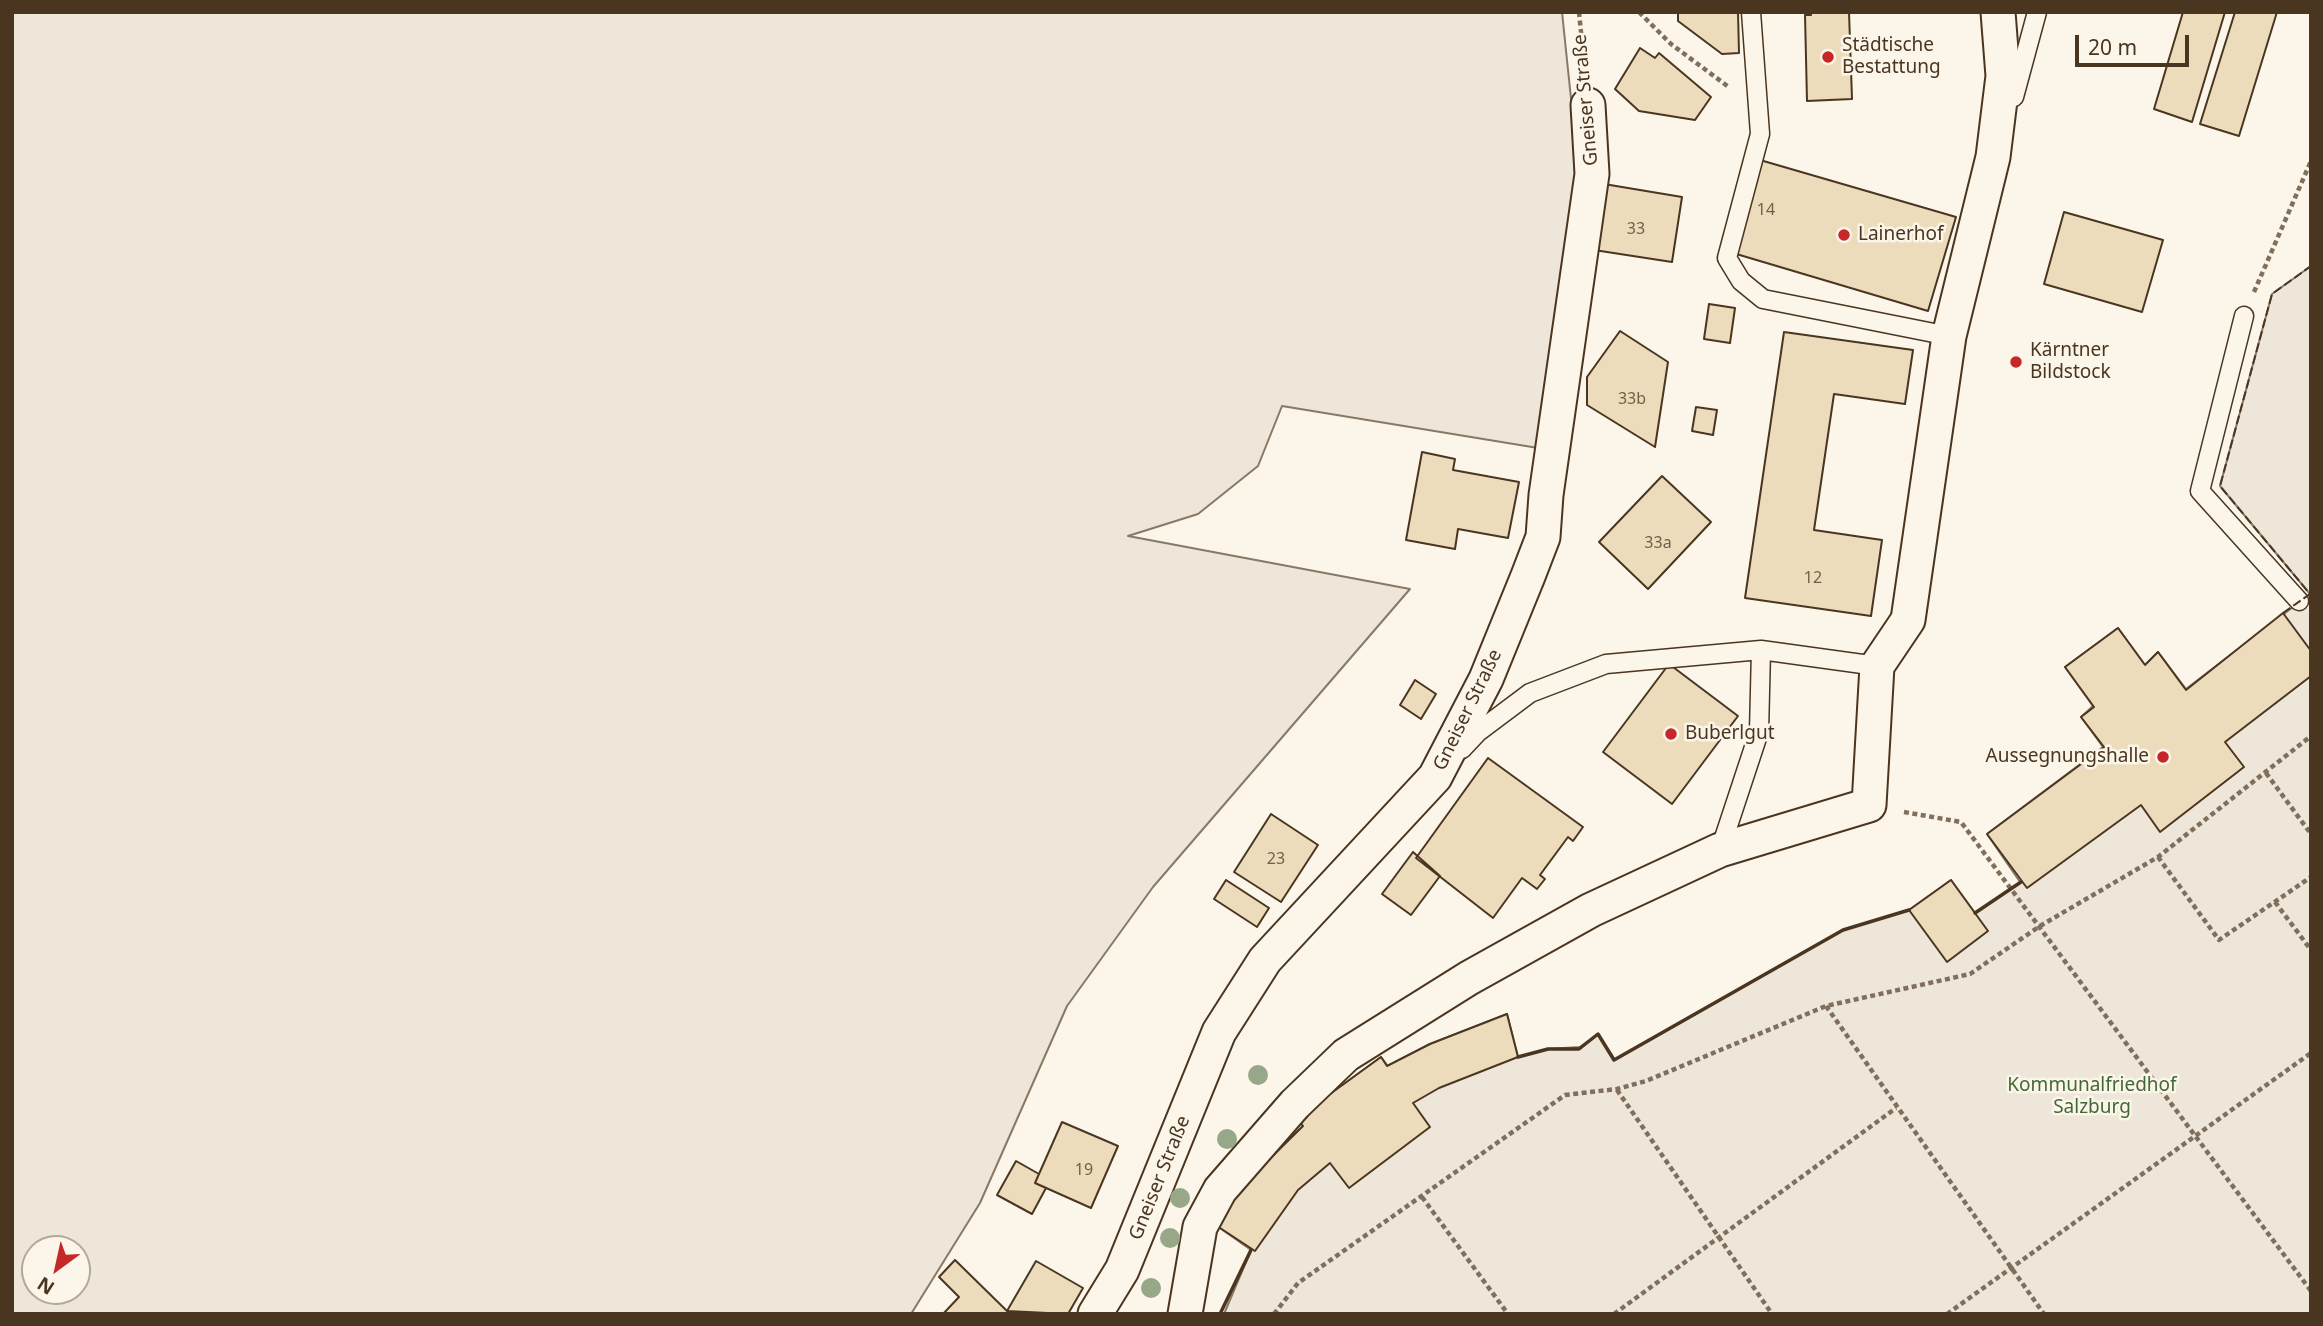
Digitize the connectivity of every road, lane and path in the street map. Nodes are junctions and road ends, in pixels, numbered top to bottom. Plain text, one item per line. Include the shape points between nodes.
1 (1579, 12) edge
2 (1639, 12) edge
3 (1751, 12) edge
4 (1998, 12) edge
5 (2037, 12) edge
6 (1588, 105) joint
7 (1760, 134) junction
8 (2311, 161) edge
9 (1976, 232) junction
10 (2244, 316) joint
11 (1950, 336) junction
12 (2298, 601) dead end
13 (1761, 650) junction
14 (1877, 666) junction
15 (2311, 736) edge
16 (2266, 773) junction
17 (1435, 777) junction
18 (1869, 805) junction
19 (2311, 834) edge
20 (1720, 850) junction
21 (2158, 857) junction
22 (2311, 877) edge
23 (2276, 902) junction
24 (2040, 926) junction
25 (2311, 950) edge
26 (1826, 1006) junction
27 (2311, 1053) edge
28 (1617, 1089) junction
29 (1896, 1108) junction
30 (2194, 1138) junction
31 (1422, 1197) junction
32 (1718, 1239) junction
33 (2009, 1266) junction
34 (2311, 1291) edge
35 (1095, 1314) edge
36 (1185, 1314) edge
37 (1274, 1314) edge
38 (1507, 1314) edge
39 (1614, 1314) edge
40 (1772, 1314) edge
41 (1947, 1314) edge
42 (2044, 1314) edge

1 - 6 path, Gneiser Straße
2 - 7 path via 1671,44 1737,94
3 - 7 lane
4 - 9 street via 2003,76 1993,157
5 - 9 lane
6 - 17 street, Gneiser Straße via 1592,174 1543,537 1486,678
7 - 11 lane via 1727,258 1741,281 1763,299
8 - 10 path
9 - 11 street
10 - 12 lane via 2200,491
11 - 14 street via 1908,620
13 - 14 lane
13 - 17 lane via 1606,664 1530,693 1478,732
13 - 20 lane via 1759,732
14 - 18 street
15 - 16 path
16 - 19 path
16 - 21 path
17 - 35 street, Gneiser Straße via 1265,960 1219,1032 1122,1270
18 - 20 street
18 - 24 path via 1961,822
20 - 36 street via 1591,909 1346,1055 1295,1104 1220,1190 1200,1227
21 - 23 path via 2219,940
21 - 24 path
22 - 23 path
23 - 25 path
24 - 26 path via 1970,974
24 - 30 path
26 - 28 path
26 - 29 path
27 - 30 path
28 - 31 path via 1565,1095
28 - 32 path
29 - 32 path
29 - 33 path
30 - 33 path
30 - 34 path
31 - 37 path via 1298,1283
31 - 38 path
32 - 39 path
32 - 40 path
33 - 41 path
33 - 42 path

